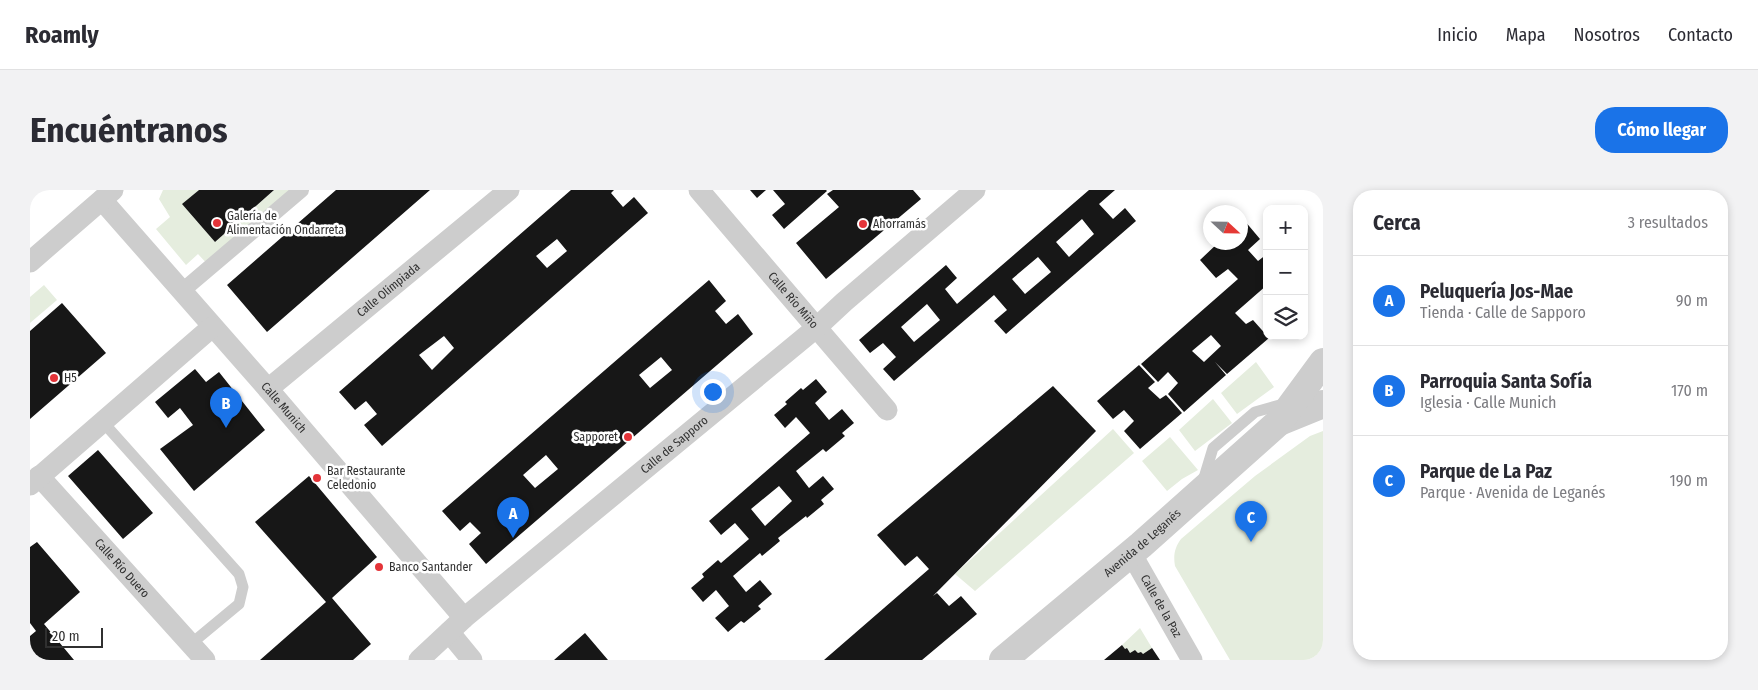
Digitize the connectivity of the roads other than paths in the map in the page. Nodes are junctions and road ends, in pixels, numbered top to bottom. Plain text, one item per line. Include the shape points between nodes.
1 (301, 190) edge
2 (509, 190) edge
3 (699, 190) edge
4 (975, 190) edge
5 (107, 195) edge
6 (30, 262) edge
7 (181, 292) junction
8 (212, 327) junction
9 (816, 328) junction
10 (1323, 362) edge
11 (268, 389) junction
12 (1323, 404) edge
13 (1286, 412) junction
14 (890, 413) dead end
15 (102, 421) junction
16 (35, 481) edge
17 (1131, 553) junction
18 (457, 625) junction
19 (192, 643) junction
20 (205, 660) edge
21 (419, 660) edge
22 (472, 660) edge
23 (1003, 660) edge
24 (1192, 660) edge

1 - 7 street
2 - 11 street, Calle Olimpiada
3 - 9 street, Calle Río Miño
4 - 9 street, Calle de Sapporo
5 - 6 street
5 - 7 street, Calle Munich
7 - 8 street, Calle Munich
8 - 11 street, Calle Munich
8 - 15 street, Calle Río Duero
9 - 14 street, Calle Río Miño
9 - 18 street, Calle de Sapporo
10 - 13 street, Avenida de Leganés
11 - 18 street, Calle Munich
12 - 13 street, Avenida de Leganés
13 - 17 street, Avenida de Leganés
15 - 16 street, Calle Río Duero
15 - 19 lane via 239,574 243,587 239,604
16 - 19 street, Calle Río Duero
17 - 23 street, Avenida de Leganés
17 - 24 street, Calle de la Paz
18 - 21 street, Calle de Sapporo
18 - 22 street, Calle Munich
19 - 20 street, Calle Río Duero

